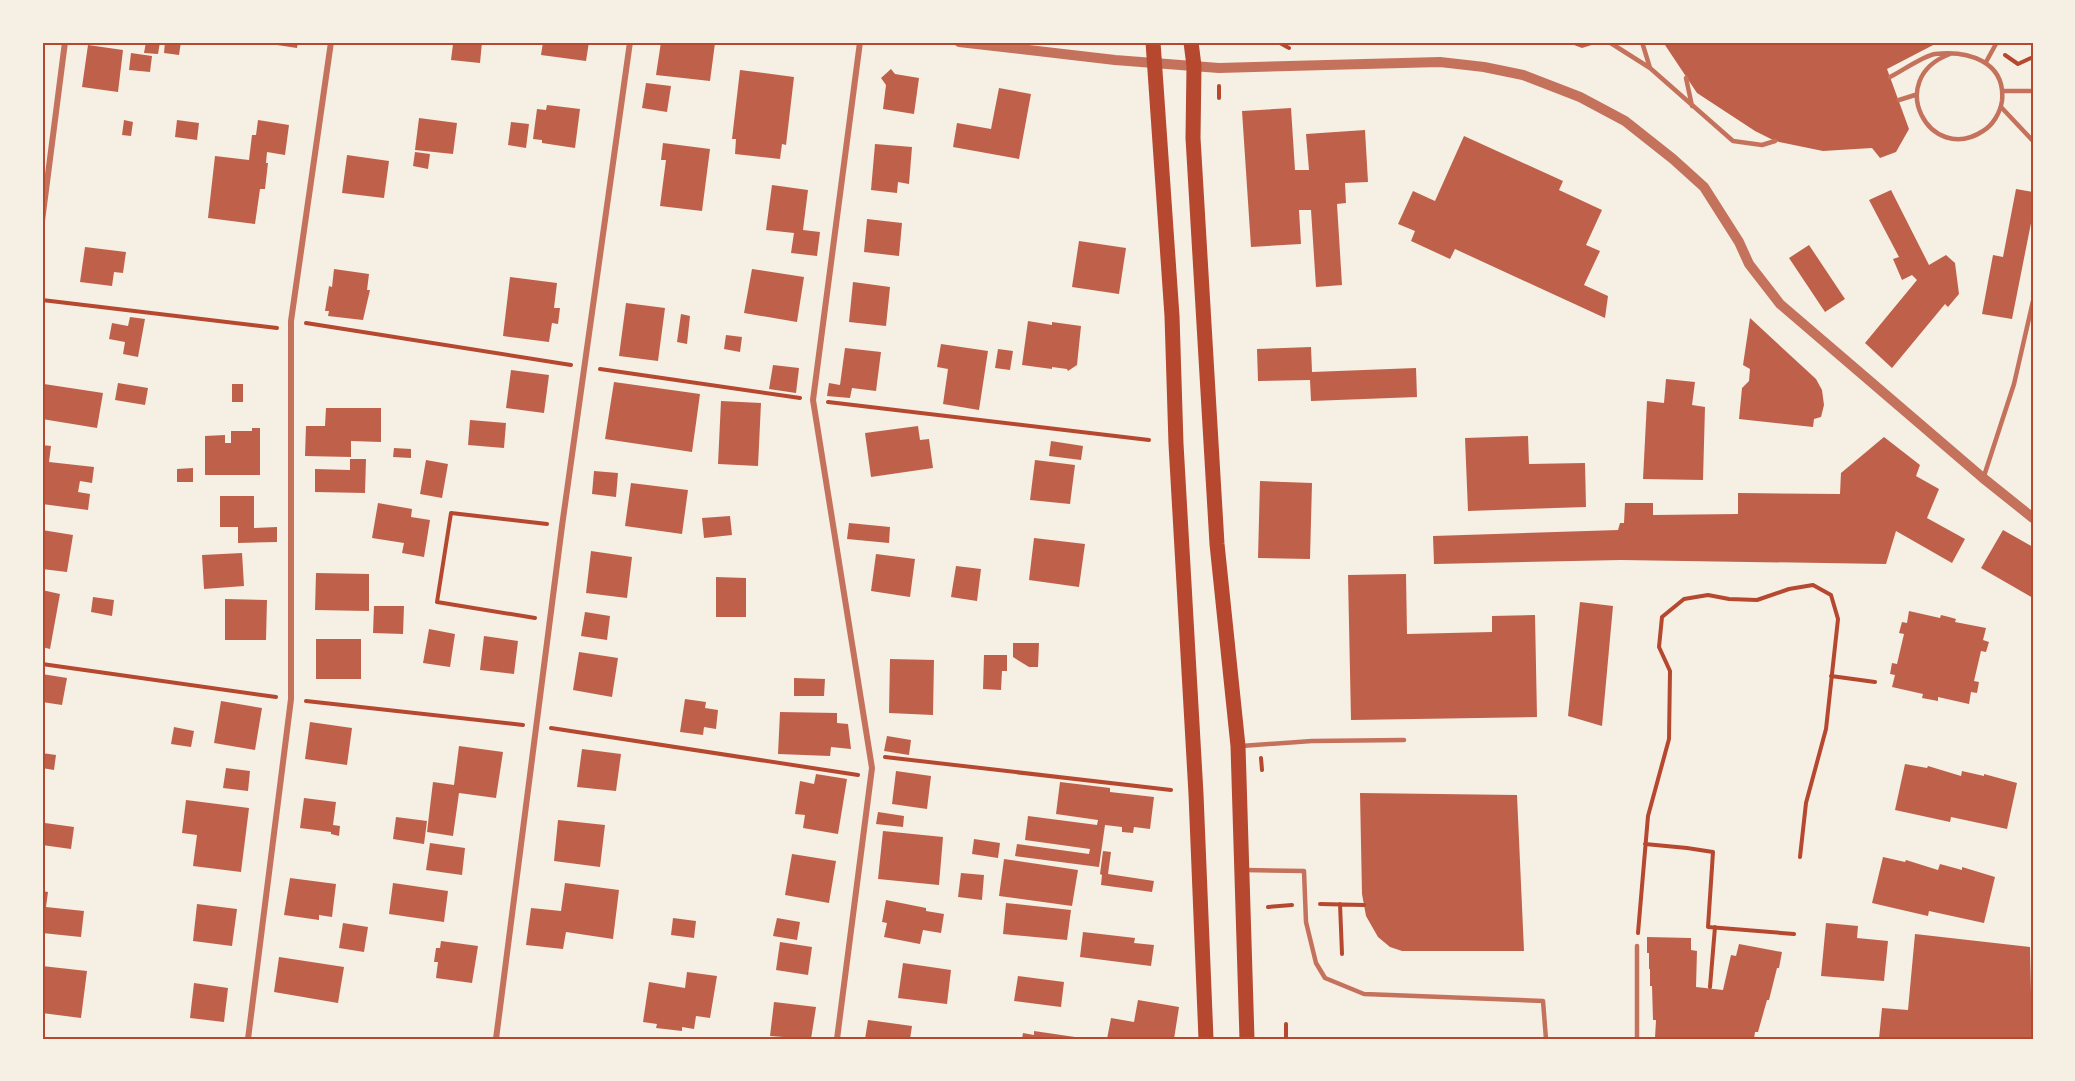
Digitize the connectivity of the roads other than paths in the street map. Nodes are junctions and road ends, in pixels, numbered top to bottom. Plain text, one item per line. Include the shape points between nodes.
1 (65, 42) edge
2 (331, 42) edge
3 (630, 42) edge
4 (860, 42) edge
5 (959, 42) edge
6 (1153, 42) edge
7 (1191, 42) edge
8 (1609, 42) edge
9 (1642, 42) edge
10 (1996, 42) edge
11 (1950, 54) junction
12 (1986, 62) junction
13 (1155, 64) junction
14 (1194, 66) junction
15 (1650, 68) junction
16 (1890, 77) dead end
17 (1686, 78) dead end
18 (2002, 91) junction
19 (2033, 91) edge
20 (1915, 95) junction
21 (1899, 100) dead end
22 (1692, 106) junction
23 (2001, 107) junction
24 (1775, 141) dead end
25 (2033, 141) edge
26 (42, 221) edge
27 (2033, 301) edge
28 (1983, 478) junction
29 (2033, 518) edge
30 (1404, 740) dead end
31 (1238, 746) junction
32 (1241, 870) junction
33 (1637, 946) road end
34 (248, 1039) edge
35 (496, 1039) edge
36 (837, 1039) edge
37 (1206, 1039) edge
38 (1247, 1039) edge
39 (1546, 1039) edge
40 (1636, 1039) edge

1 - 26 street
2 - 34 street via 291,321 291,699
3 - 35 street
4 - 36 street via 813,400 872,768
5 - 13 street
6 - 13 main road
7 - 14 main road
8 - 15 lane
9 - 15 lane
10 - 12 lane
11 - 12 lane via 1963,53
11 - 16 lane via 1933,54
11 - 20 lane via 1928,66
12 - 18 lane via 1994,70
13 - 14 street
13 - 37 main road via 1172,316
14 - 28 street via 1440,62 1523,75 1580,97 1625,121 1704,187 1749,264 1780,304
14 - 31 main road via 1193,138 1217,544
15 - 22 lane
17 - 22 lane
18 - 19 lane
18 - 23 lane
20 - 21 lane
20 - 23 lane via 1926,124 1953,139 1978,135 1988,128
22 - 24 lane via 1733,141 1762,145
23 - 25 lane
27 - 28 lane via 2014,384
28 - 29 street
30 - 31 lane
31 - 32 main road
32 - 38 main road
32 - 39 lane via 1304,871 1306,922 1316,963 1325,978 1364,994 1543,1001
33 - 40 lane

